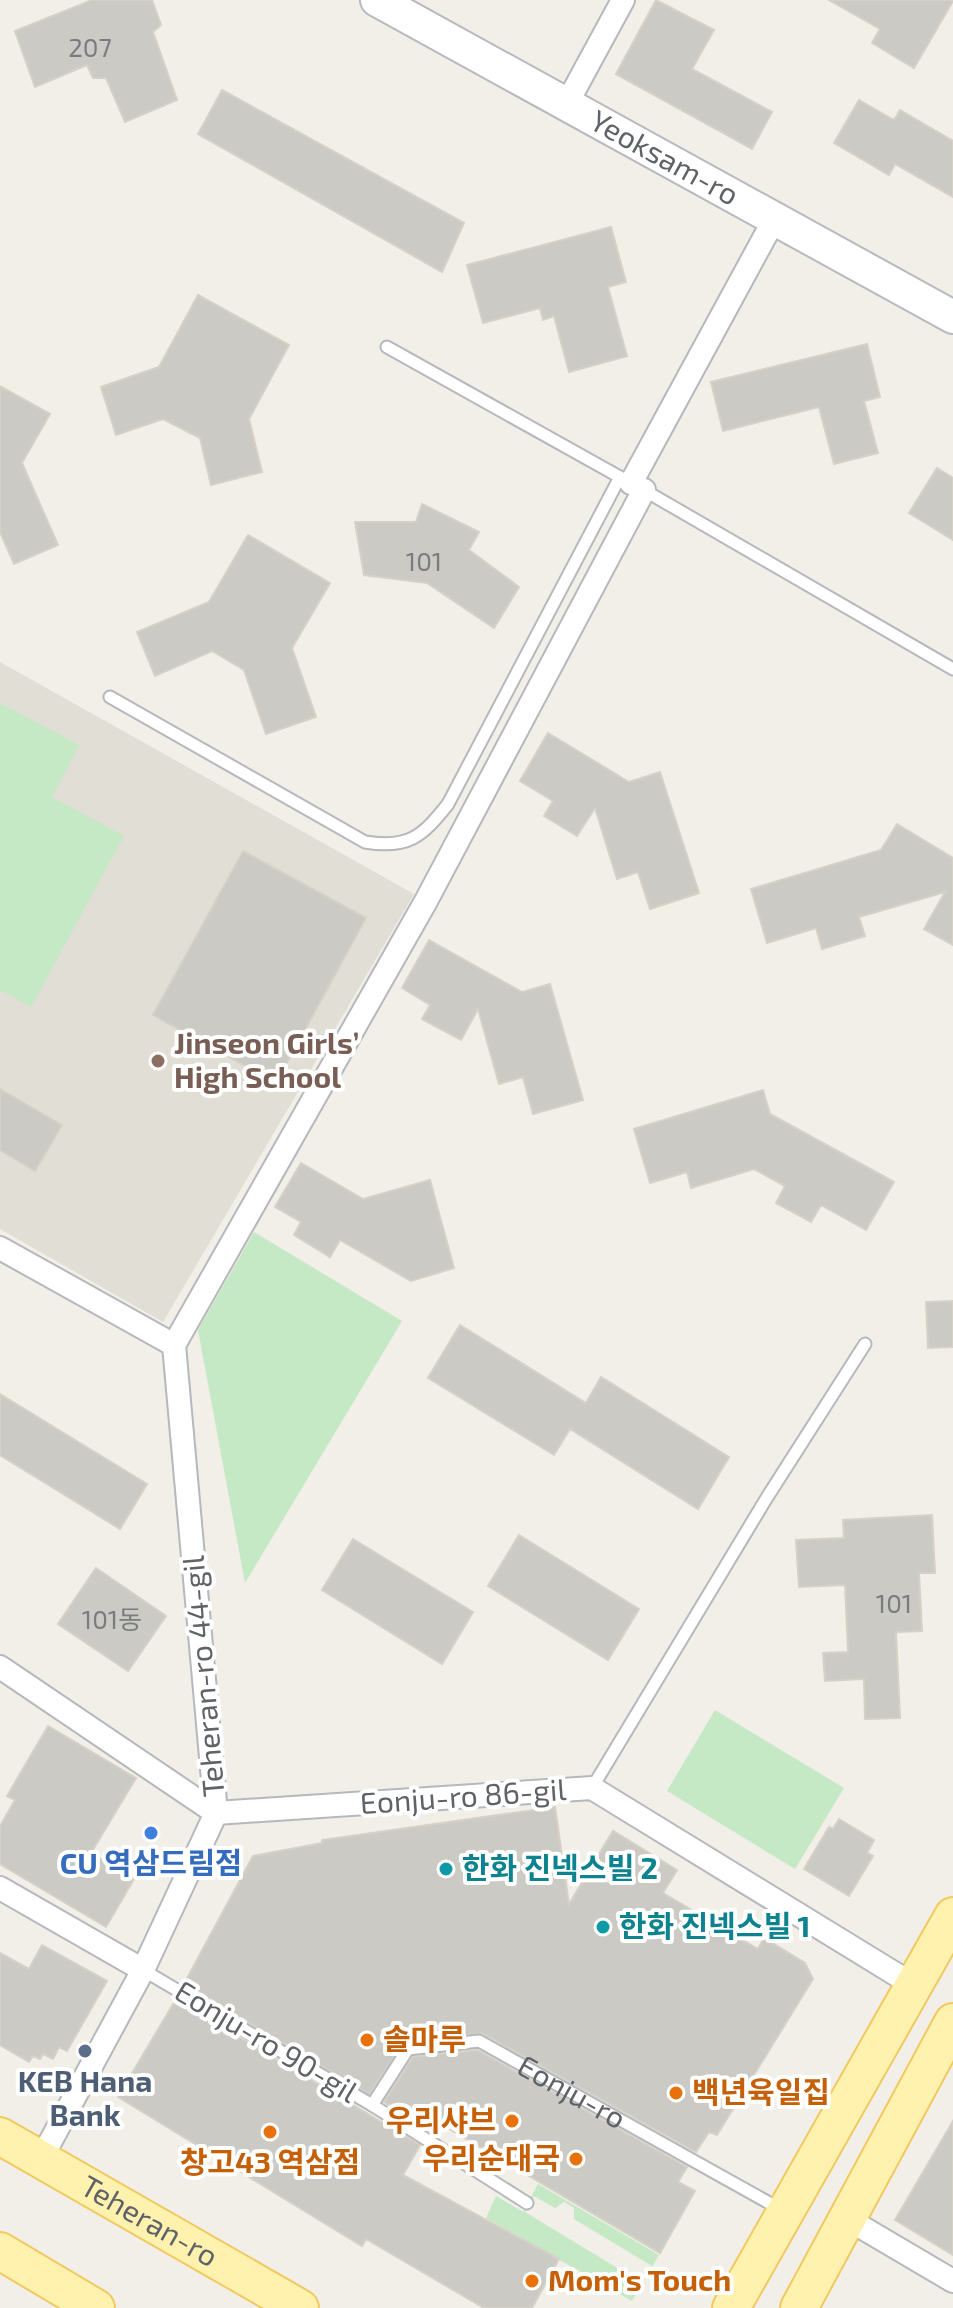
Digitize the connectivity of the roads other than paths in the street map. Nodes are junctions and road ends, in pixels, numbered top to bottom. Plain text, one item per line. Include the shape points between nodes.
1 (377, 0) edge
2 (623, 0) edge
3 (566, 105) junction
4 (775, 218) junction
5 (953, 317) edge
6 (387, 347) dead end
7 (632, 484) junction
8 (953, 669) edge
9 (110, 697) dead end
10 (0, 1248) edge
11 (865, 1344) dead end
12 (174, 1345) junction
13 (0, 1667) edge
14 (592, 1788) junction
15 (216, 1813) junction
16 (0, 1888) edge
17 (953, 1916) edge
18 (143, 1970) junction
19 (915, 1986) junction
20 (953, 2022) edge
21 (372, 2105) junction
22 (0, 2136) edge
23 (41, 2159) junction
24 (527, 2203) dead end
25 (784, 2212) junction
26 (846, 2218) junction
27 (0, 2251) edge
28 (953, 2281) edge
29 (96, 2308) edge
30 (300, 2308) edge
31 (731, 2308) edge
32 (799, 2308) edge

1 - 3 main road, Yeoksam-ro
2 - 3 street
3 - 4 main road, Yeoksam-ro
4 - 5 main road, Yeoksam-ro
4 - 7 street
6 - 7 lane
7 - 8 lane
7 - 9 lane via 448,804 412,840 390,846 365,842
7 - 12 street via 426,901
10 - 12 street
11 - 14 lane
12 - 15 street, Teheran-ro 44-gil
13 - 15 street
14 - 15 street, Eonju-ro 86-gil
14 - 19 street, Eonju-ro 86-gil
15 - 18 street, Teheran-ro 44-gil
16 - 18 street, Eonju-ro 90-gil
17 - 19 main road
18 - 21 lane, Eonju-ro 90-gil
18 - 23 street, Teheran-ro 44-gil
19 - 25 main road
20 - 26 main road
21 - 24 lane, Eonju-ro 90-gil
21 - 25 lane, Eonju-ro via 408,2049 479,2041
22 - 23 main road, Teheran-ro
23 - 30 main road, Teheran-ro
25 - 31 main road
26 - 28 street
26 - 32 main road
27 - 29 main road

